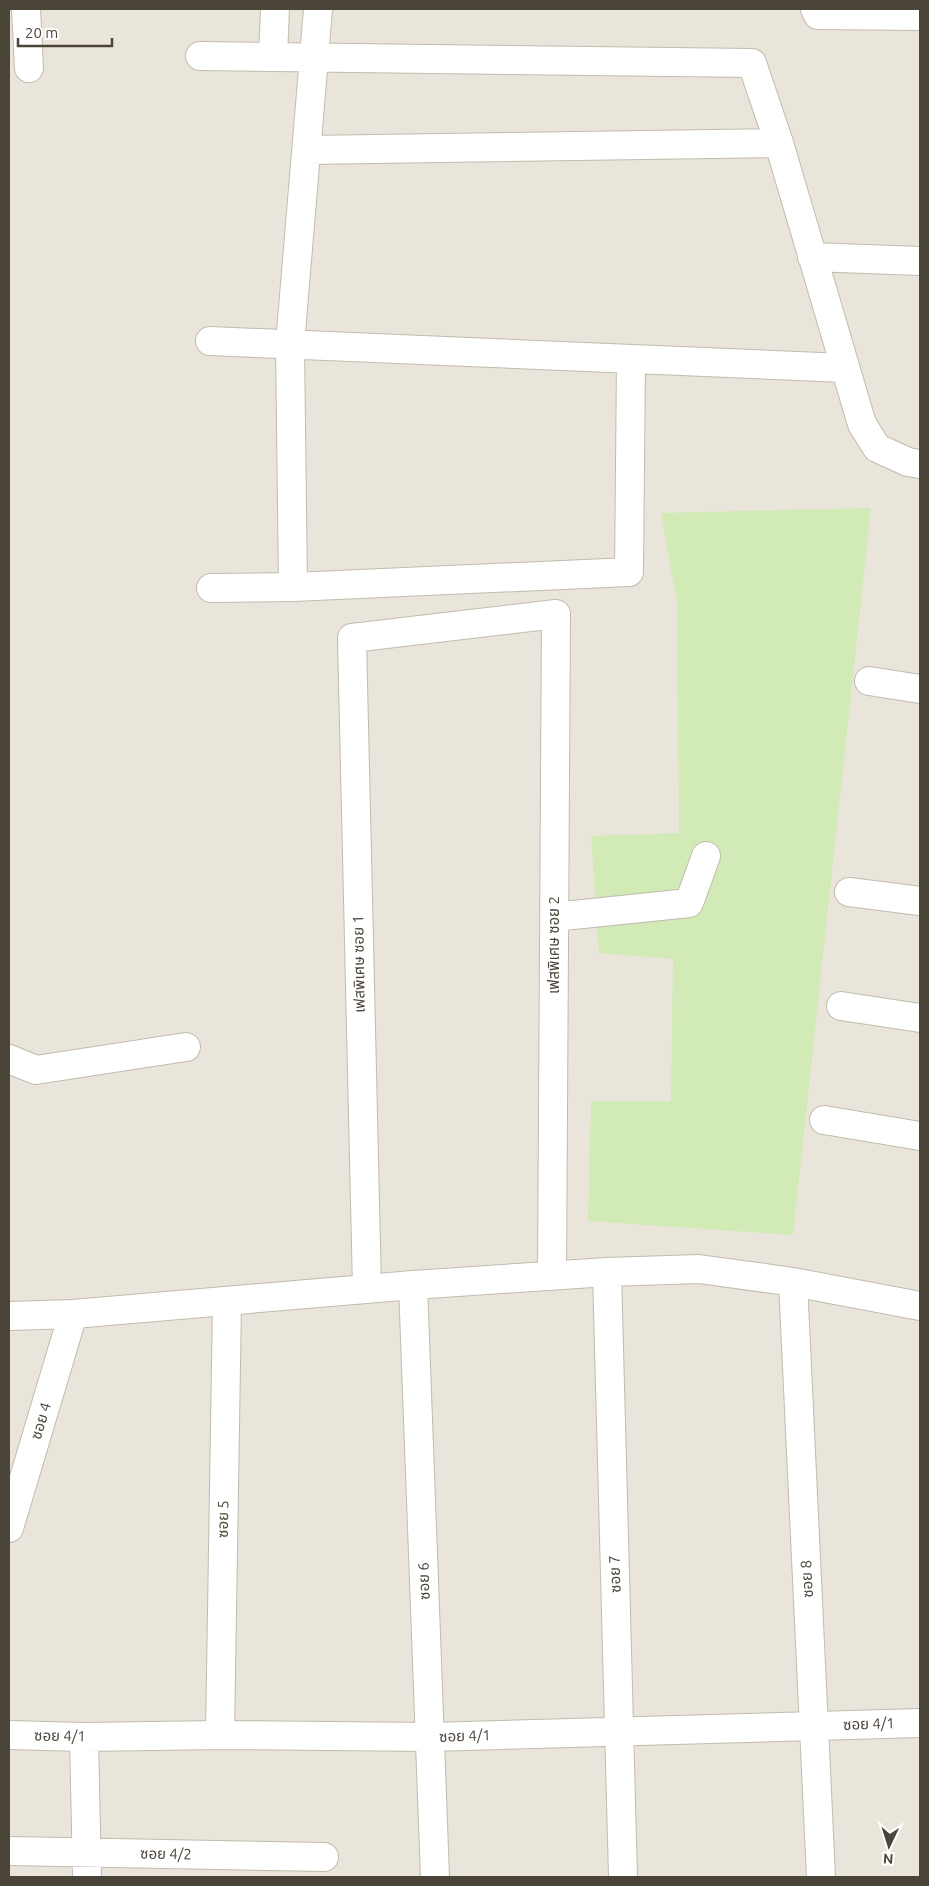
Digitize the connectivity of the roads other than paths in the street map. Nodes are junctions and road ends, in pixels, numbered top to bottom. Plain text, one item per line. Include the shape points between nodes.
1 (26, 9) edge
2 (275, 9) edge
3 (318, 9) edge
4 (816, 12) edge
5 (920, 16) edge
6 (200, 56) dead end
7 (273, 57) junction
8 (316, 57) junction
9 (29, 68) dead end
10 (779, 144) junction
11 (307, 150) junction
12 (812, 257) junction
13 (920, 261) edge
14 (210, 341) dead end
15 (290, 344) junction
16 (631, 358) junction
17 (845, 368) junction
18 (920, 464) edge
19 (293, 587) junction
20 (211, 588) dead end
21 (556, 614) joint
22 (869, 681) dead end
23 (920, 689) edge
24 (706, 856) dead end
25 (849, 892) dead end
26 (920, 901) edge
27 (554, 916) junction
28 (841, 1006) dead end
29 (920, 1018) edge
30 (186, 1047) dead end
31 (9, 1059) edge
32 (824, 1120) dead end
33 (920, 1136) edge
34 (607, 1272) junction
35 (552, 1276) junction
36 (793, 1282) junction
37 (414, 1285) junction
38 (367, 1290) junction
39 (227, 1303) junction
40 (920, 1306) edge
41 (73, 1314) junction
42 (9, 1316) edge
43 (9, 1528) edge
44 (920, 1723) edge
45 (814, 1726) junction
46 (619, 1731) junction
47 (9, 1735) edge
48 (220, 1735) junction
49 (84, 1737) junction
50 (430, 1737) junction
51 (9, 1851) edge
52 (324, 1857) dead end
53 (87, 1865) edge
54 (435, 1877) edge
55 (623, 1877) edge
56 (820, 1877) edge

1 - 9 street
2 - 7 street
3 - 8 street
4 - 5 street
6 - 7 street
7 - 8 street
8 - 10 street via 752,63
8 - 11 street
10 - 11 street
10 - 12 street
11 - 15 street
12 - 13 street
12 - 17 street
14 - 15 street
15 - 16 street
15 - 19 street
16 - 17 street
16 - 19 street via 629,572
17 - 18 street via 862,424 877,448
19 - 20 street
21 - 27 street, เฟสพิเศษ ซอย 2
21 - 38 street, เฟสพิเศษ ซอย 1 via 352,638
22 - 23 street
24 - 27 street via 689,903
25 - 26 street
27 - 35 street, เฟสพิเศษ ซอย 2
28 - 29 street
30 - 31 street via 36,1070
32 - 33 street
34 - 35 street
34 - 36 street via 699,1269
34 - 46 street, ซอย 7
35 - 37 street
36 - 40 street
36 - 45 street, ซอย 8
37 - 38 street
37 - 50 street, ซอย 6
38 - 39 street
39 - 41 street
39 - 48 street, ซอย 5
41 - 42 street
41 - 43 street, ซอย 4
44 - 45 street, ซอย 4/1
45 - 46 street, ซอย 4/1
45 - 56 street, ซอย 8
46 - 50 street, ซอย 4/1
46 - 55 street, ซอย 7
47 - 49 street, ซอย 4/1
48 - 49 street, ซอย 4/1
48 - 50 street, ซอย 4/1
49 - 53 street
50 - 54 street, ซอย 6
51 - 53 street, ซอย 4/2
52 - 53 street, ซอย 4/2

